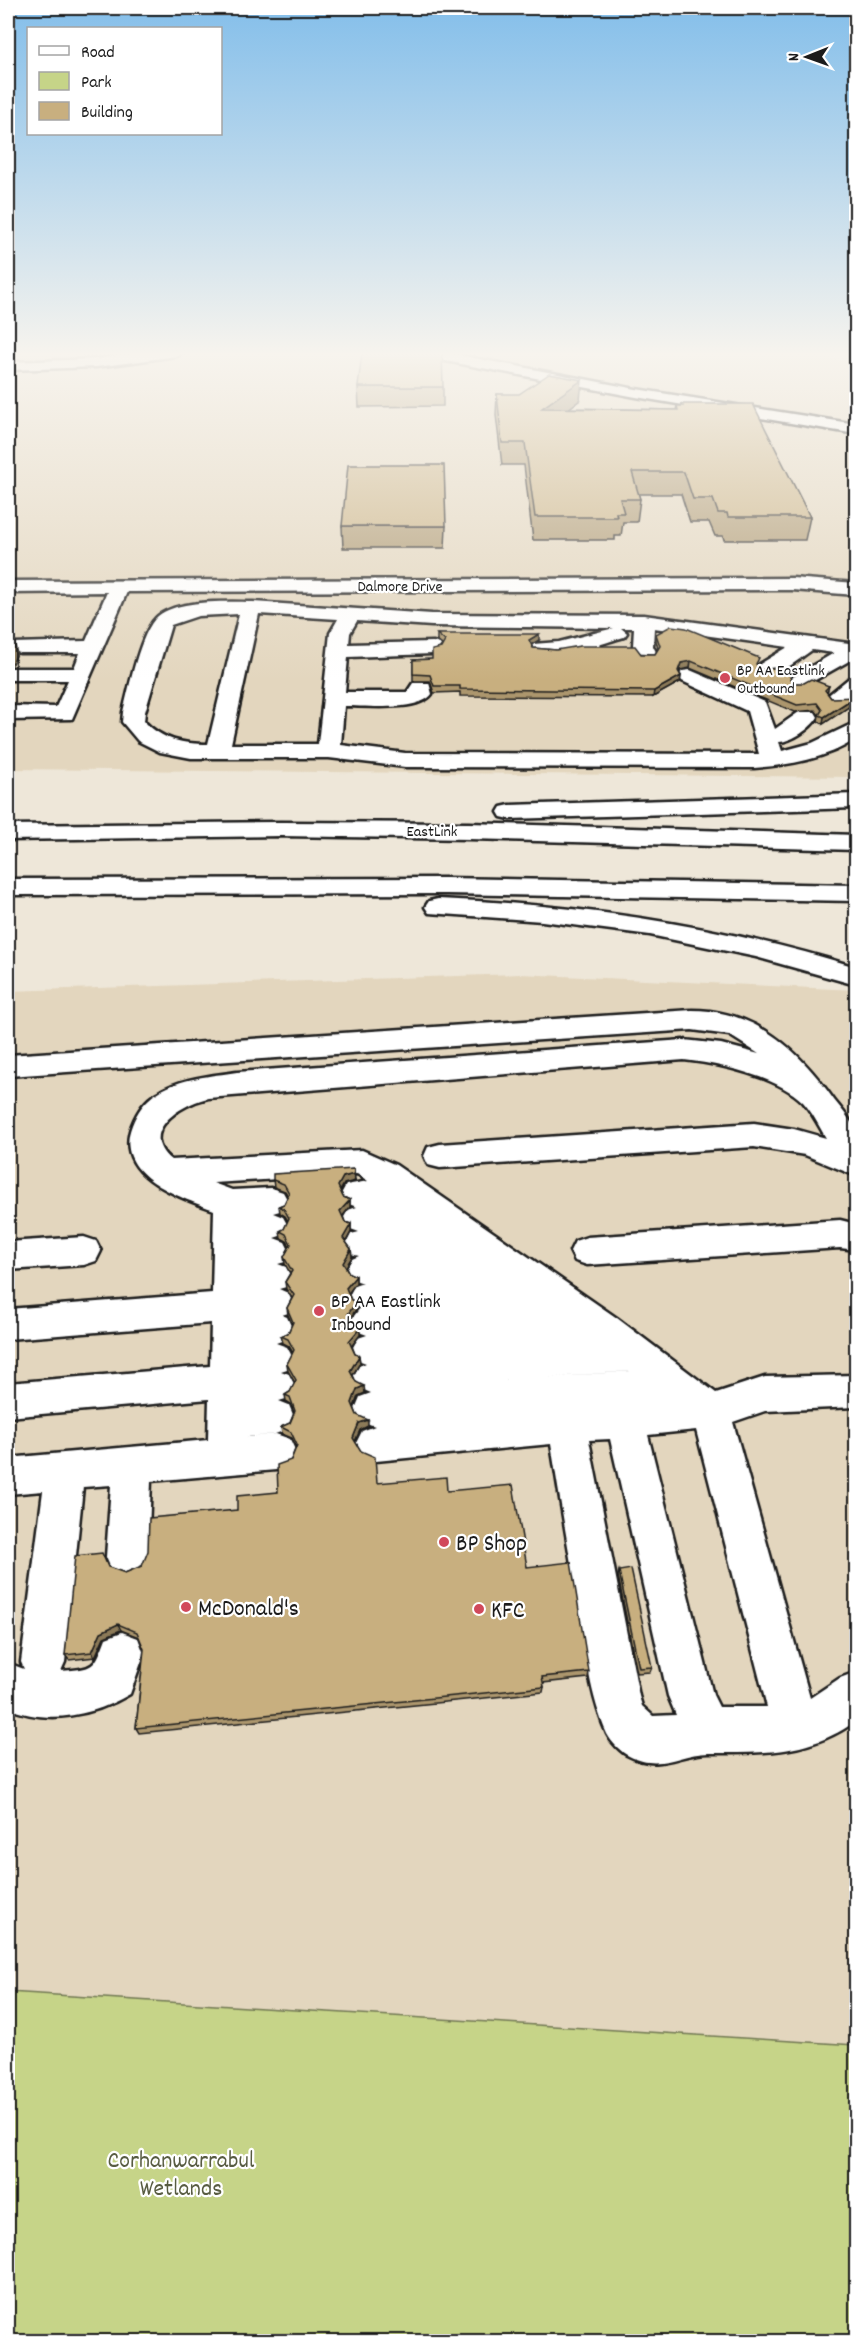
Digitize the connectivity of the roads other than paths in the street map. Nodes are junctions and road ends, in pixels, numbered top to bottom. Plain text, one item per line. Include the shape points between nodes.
1 (856, 578) edge
2 (792, 584) junction
3 (434, 585) junction
4 (485, 585) junction
5 (120, 586) junction
6 (8, 587) edge
7 (856, 589) edge
8 (250, 609) junction
9 (351, 615) junction
10 (432, 620) junction
11 (486, 620) junction
12 (607, 621) junction
13 (644, 624) junction
14 (807, 644) junction
15 (20, 647) dead end
16 (93, 647) junction
17 (339, 647) junction
18 (829, 647) junction
19 (540, 648) edge
20 (647, 654) edge
21 (856, 657) edge
22 (753, 658) junction
23 (8, 674) edge
24 (81, 674) junction
25 (856, 684) edge
26 (333, 699) junction
27 (744, 699) dead end
28 (8, 713) edge
29 (856, 729) edge
30 (328, 751) junction
31 (218, 752) junction
32 (773, 760) junction
33 (856, 801) edge
34 (281, 829) junction
35 (8, 833) edge
36 (856, 843) edge
37 (142, 886) junction
38 (8, 887) edge
39 (856, 893) edge
40 (856, 976) edge
41 (8, 1065) edge
42 (814, 1094) junction
43 (440, 1156) dead end
44 (856, 1162) edge
45 (165, 1173) junction
46 (408, 1191) junction
47 (440, 1213) junction
48 (474, 1236) junction
49 (856, 1238) edge
50 (84, 1251) dead end
51 (587, 1251) dead end
52 (8, 1256) edge
53 (505, 1258) junction
54 (536, 1280) junction
55 (569, 1304) junction
56 (367, 1312) junction
57 (274, 1320) junction
58 (8, 1324) edge
59 (230, 1329) junction
60 (604, 1329) junction
61 (637, 1354) junction
62 (676, 1384) junction
63 (856, 1391) edge
64 (8, 1400) edge
65 (711, 1412) junction
66 (625, 1421) junction
67 (567, 1426) junction
68 (132, 1465) junction
69 (65, 1471) junction
70 (8, 1476) edge
71 (127, 1557) dead end
72 (122, 1654) dead end
73 (20, 1683) edge
74 (856, 1694) edge
75 (795, 1726) junction
76 (705, 1730) junction

1 - 2 main road, Dalmore Drive
2 - 4 main road, Dalmore Drive
2 - 7 main road, Dalmore Drive
3 - 4 main road, Dalmore Drive
3 - 5 main road, Dalmore Drive
3 - 10 main road
4 - 11 main road
5 - 6 main road, Dalmore Drive
5 - 16 main road
8 - 9 main road via 306,608
8 - 31 main road
8 - 31 main road via 186,611 163,621 134,712 133,722 156,742 179,750
9 - 10 main road
9 - 17 main road
10 - 11 main road
11 - 12 main road
12 - 13 main road
12 - 17 main road via 604,627 591,631
13 - 19 main road via 559,648
13 - 20 main road via 643,646
13 - 22 main road
14 - 18 main road
14 - 22 main road
14 - 22 main road via 775,640
15 - 16 main road
16 - 24 main road
17 - 26 main road
17 - 26 main road via 411,657 425,668 420,695 411,699
18 - 21 main road
18 - 22 main road
21 - 22 main road
22 - 25 main road
23 - 24 main road
24 - 28 main road via 64,714
26 - 30 main road
27 - 32 main road
29 - 32 main road via 818,749
30 - 31 main road
30 - 32 main road via 405,760
33 - 34 main road via 416,814
34 - 35 main road, EastLink
34 - 36 main road, EastLink
37 - 38 main road
37 - 39 main road
37 - 40 main road via 212,903 449,908 567,917 721,941 818,963
41 - 42 main road via 715,1021 752,1035 774,1051 795,1069
42 - 44 main road
42 - 45 main road via 766,1066 724,1053 684,1050 237,1083 178,1094 160,1104 149,1119 143,1138 151,1162
43 - 44 main road via 754,1135 783,1137 822,1147
45 - 46 main road via 362,1162
45 - 59 main road
46 - 47 main road
46 - 56 main road
47 - 48 main road
47 - 56 main road
48 - 53 main road
48 - 56 main road
49 - 51 main road via 830,1234
50 - 52 main road
53 - 54 main road
53 - 56 main road
54 - 55 main road
54 - 56 main road
55 - 56 main road
55 - 60 main road
56 - 60 main road
56 - 61 main road
56 - 62 main road
56 - 67 main road
57 - 59 main road
57 - 59 main road
57 - 59 main road
57 - 59 main road
57 - 59 main road
58 - 59 main road
59 - 64 main road
59 - 68 main road
60 - 61 main road
61 - 62 main road
62 - 65 main road
63 - 65 main road via 765,1394
65 - 66 main road
65 - 75 main road
66 - 67 main road
66 - 76 main road via 691,1696
67 - 76 main road via 616,1696 624,1721 643,1739 667,1740
68 - 69 main road
68 - 71 main road
69 - 70 main road
69 - 73 main road
72 - 73 main road via 114,1678 94,1689
74 - 75 main road via 827,1714
75 - 76 main road via 756,1731

